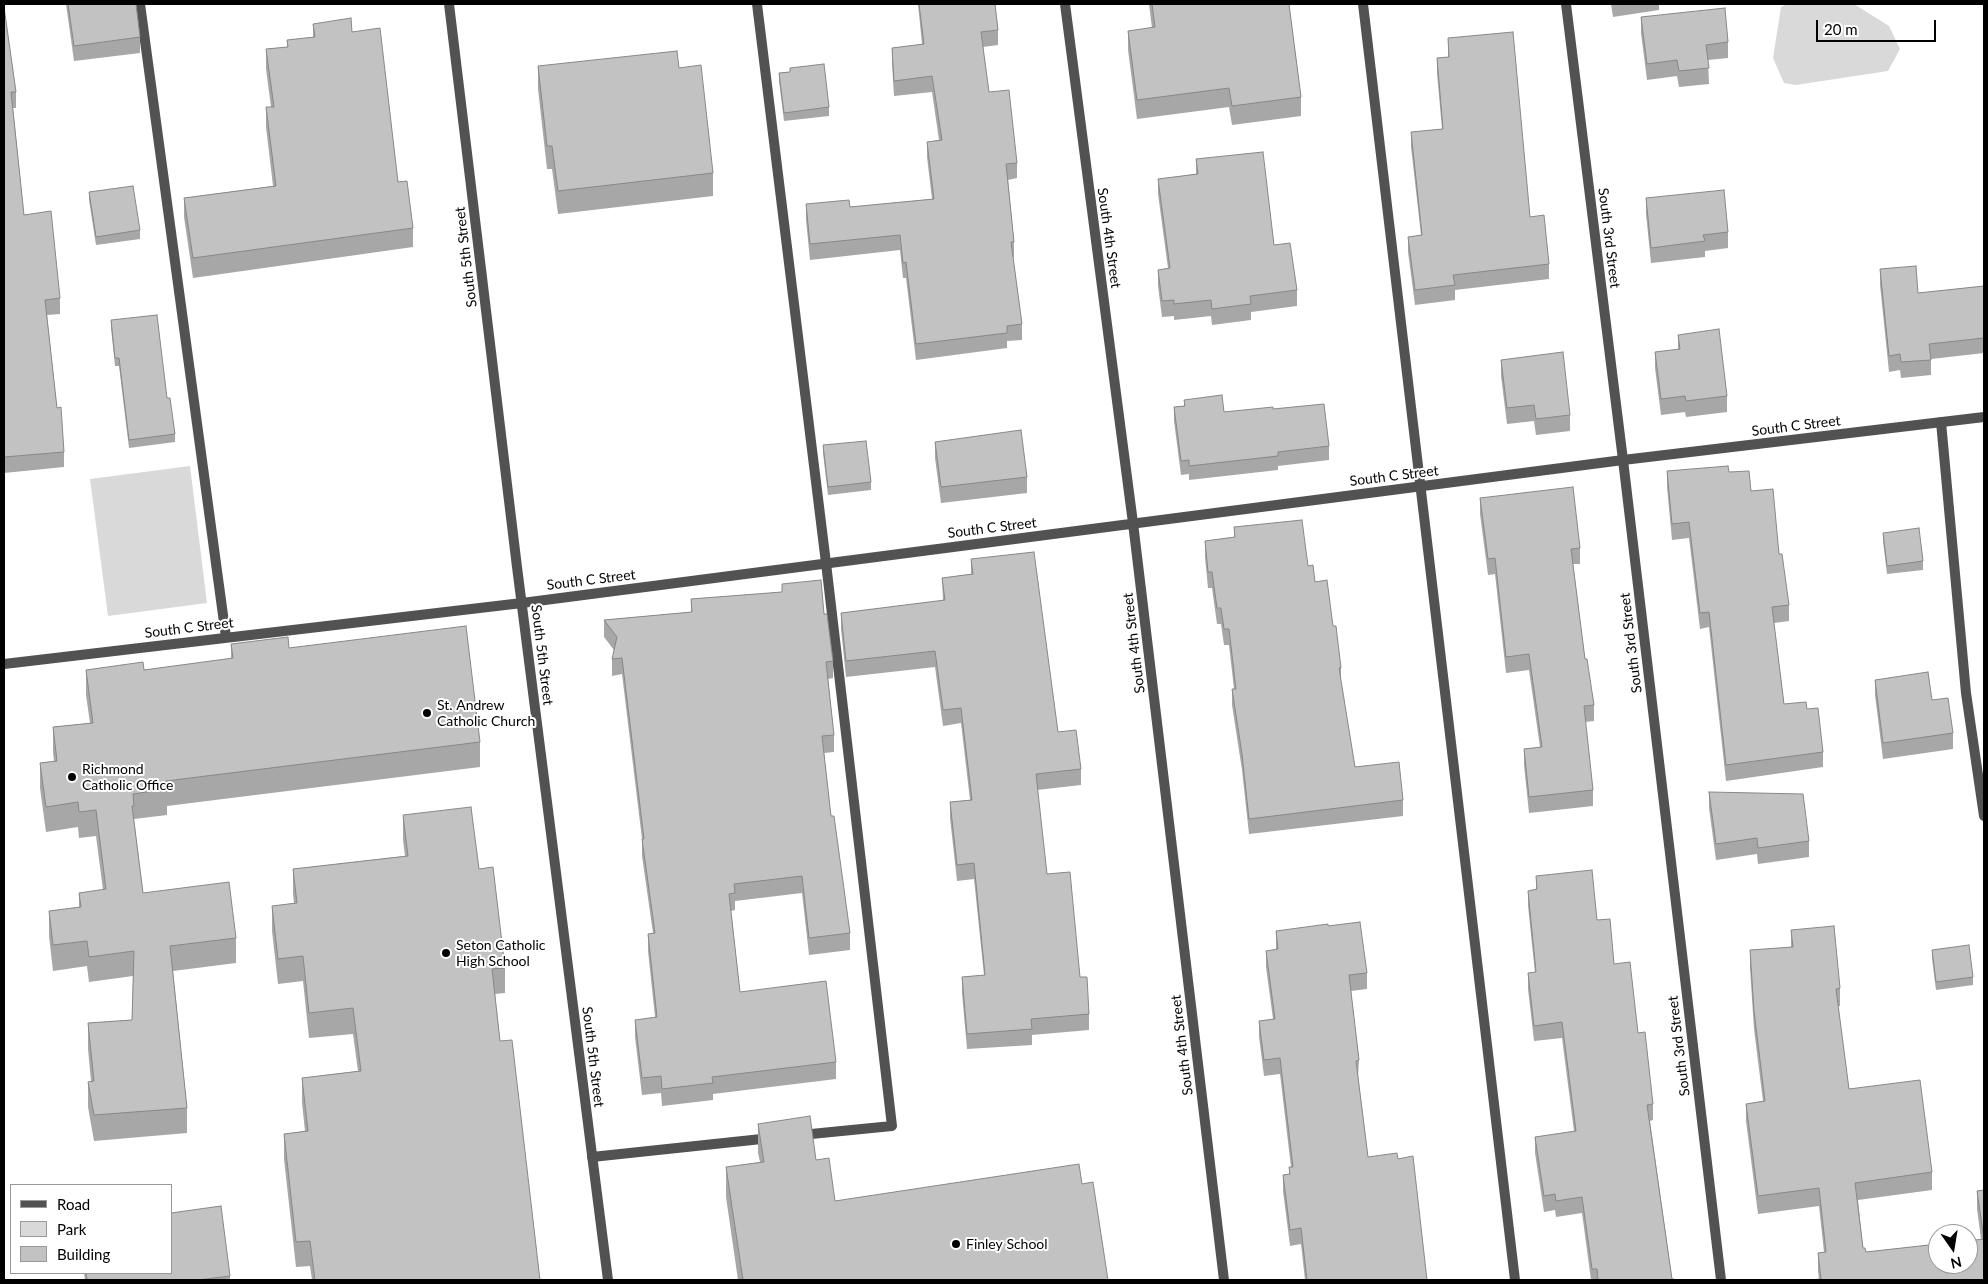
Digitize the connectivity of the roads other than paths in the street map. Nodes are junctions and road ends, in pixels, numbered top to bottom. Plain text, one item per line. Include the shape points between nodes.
1 (140, 4) edge
2 (449, 4) edge
3 (757, 4) edge
4 (1065, 4) edge
5 (1363, 4) edge
6 (1566, 4) edge
7 (1984, 417) edge
8 (1941, 422) junction
9 (1623, 460) junction
10 (1421, 486) junction
11 (1133, 523) junction
12 (826, 563) junction
13 (522, 603) junction
14 (226, 638) junction
15 (4, 664) edge
16 (1984, 816) edge
17 (592, 1157) junction
18 (608, 1280) edge
19 (1224, 1280) edge
20 (1516, 1280) edge
21 (1721, 1280) edge

1 - 14 street
2 - 13 street, South 5th Street
3 - 12 street
4 - 11 street, South 4th Street
5 - 10 street
6 - 9 street, South 3rd Street
7 - 8 street, South C Street
8 - 9 street, South C Street
8 - 16 street via 1966,693
9 - 10 street, South C Street
9 - 21 street, South 3rd Street
10 - 11 street, South C Street
10 - 20 street
11 - 12 street, South C Street
11 - 19 street, South 4th Street
12 - 13 street, South C Street
12 - 17 street via 892,1126
13 - 14 street, South C Street
13 - 17 street, South 5th Street
14 - 15 street, South C Street
17 - 18 street, South 5th Street

